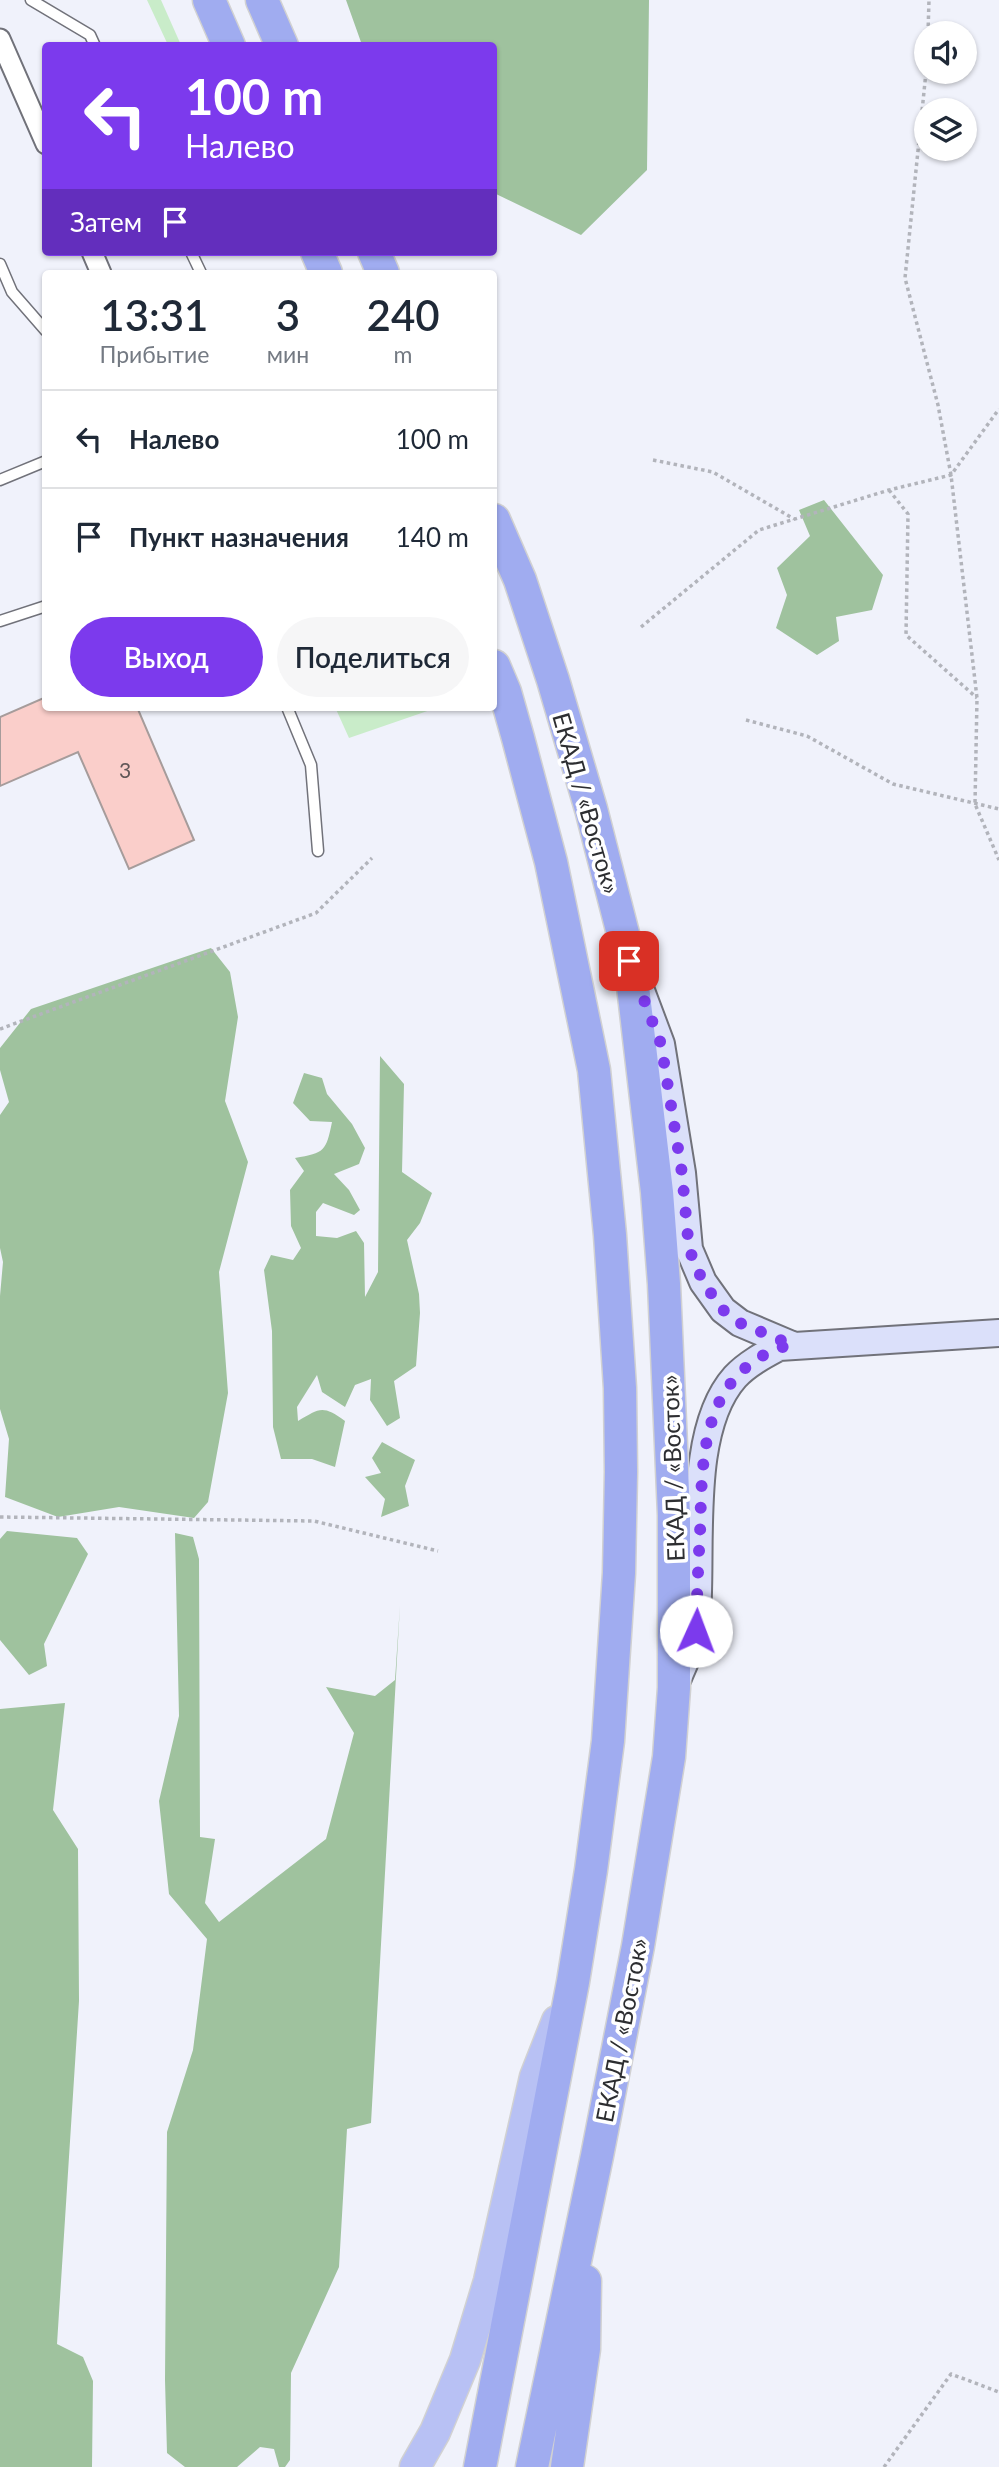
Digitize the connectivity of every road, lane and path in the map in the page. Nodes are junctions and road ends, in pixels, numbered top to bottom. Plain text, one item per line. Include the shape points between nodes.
1 (32, 0) edge
2 (209, 0) edge
3 (262, 0) edge
4 (929, 0) edge
5 (928, 21) edge
6 (0, 39) edge
7 (93, 42) edge
8 (227, 42) edge
9 (280, 42) edge
10 (925, 84) edge
11 (42, 135) edge
12 (0, 264) edge
13 (42, 326) edge
14 (999, 410) edge
15 (653, 460) dead end
16 (42, 463) edge
17 (951, 475) junction
18 (0, 480) edge
19 (890, 490) junction
20 (794, 519) junction
21 (497, 527) edge
22 (42, 607) edge
23 (0, 621) edge
24 (641, 627) dead end
25 (497, 673) edge
26 (977, 698) junction
27 (289, 711) edge
28 (746, 720) dead end
29 (975, 804) junction
30 (999, 809) edge
31 (318, 851) dead end
32 (372, 858) dead end
33 (999, 860) edge
34 (629, 961) junction
35 (0, 1029) edge
36 (999, 1333) edge
37 (792, 1345) junction
38 (0, 1517) edge
39 (438, 1551) dead end
40 (674, 1688) junction
41 (573, 1982) junction
42 (587, 2208) junction
43 (999, 2392) edge
44 (415, 2467) edge
45 (480, 2467) edge
46 (533, 2467) edge
47 (567, 2467) edge
48 (884, 2467) edge

1 - 7 lane via 90,35
2 - 8 highway
3 - 9 highway
4 - 5 path
6 - 11 street
10 - 17 path via 905,278
12 - 13 lane via 12,292
14 - 17 path
15 - 20 path via 713,472
16 - 18 lane
17 - 19 path
17 - 26 path
19 - 20 path
19 - 26 path via 908,514 906,635
20 - 24 path via 759,530
21 - 34 highway, ЕКАД / «Восток» via 553,680 592,809
22 - 23 lane
25 - 41 highway, ЕКАД / «Восток» via 551,862 594,1070 618,1350 619,1573 608,1741
26 - 29 path
27 - 31 lane via 311,765
28 - 29 path via 807,736 893,784
29 - 30 path
29 - 33 path
32 - 35 path via 316,913
34 - 37 main road via 661,1044 689,1249 703,1282 723,1310 750,1328
34 - 40 highway, ЕКАД / «Восток» via 664,1284 674,1516
36 - 37 main road
37 - 40 main road via 758,1358 736,1376 711,1423 702,1474 696,1631
38 - 39 path via 314,1521
40 - 42 highway, ЕКАД / «Восток» via 670,1757 652,1865
41 - 44 main road via 535,2077 489,2281 465,2361
41 - 45 highway, ЕКАД / «Восток»
42 - 46 highway, ЕКАД / «Восток»
42 - 47 highway via 584,2349
43 - 48 path via 951,2374

